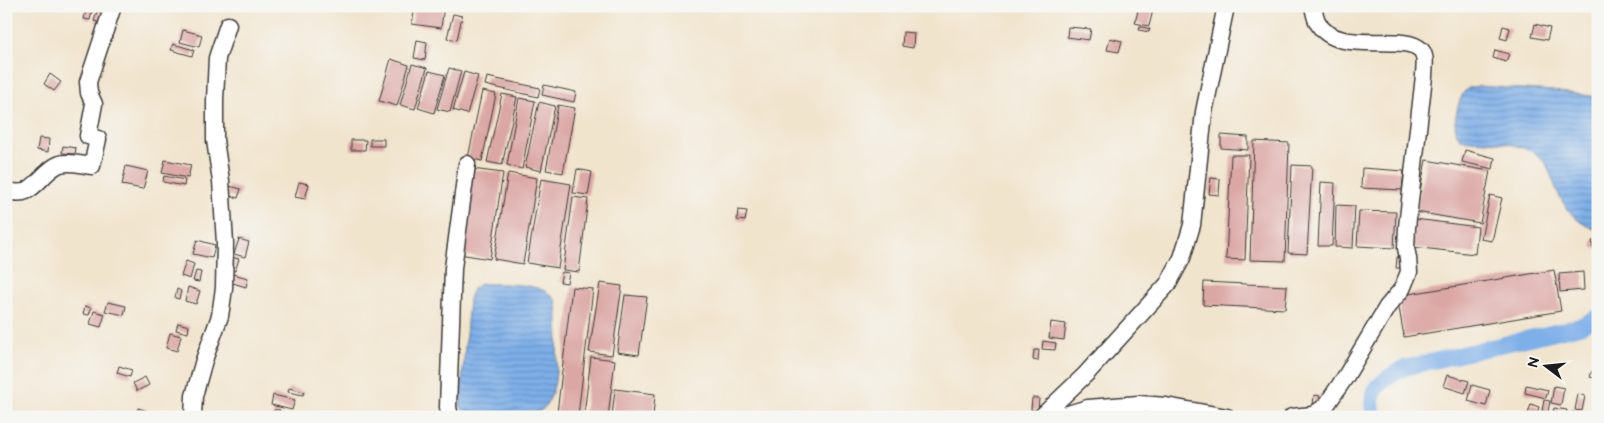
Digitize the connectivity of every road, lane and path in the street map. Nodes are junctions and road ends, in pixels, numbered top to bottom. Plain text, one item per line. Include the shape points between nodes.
1 (113, 6) edge
2 (1226, 6) edge
3 (1314, 6) edge
4 (228, 26) dead end
5 (467, 164) dead end
6 (6, 191) edge
7 (193, 417) edge
8 (450, 417) edge
9 (1041, 417) edge
10 (1058, 417) edge
11 (1227, 417) edge
12 (1292, 417) edge

1 - 6 street via 88,82 94,104 88,136 98,139 92,166 60,164 26,191
2 - 9 street via 1204,112 1192,225 1182,258 1168,284 1086,374
3 - 12 street via 1317,22 1337,38 1413,45 1422,50 1425,59 1406,227 1409,272 1405,283 1325,407 1313,415
4 - 7 street via 217,58 215,100 215,140 225,243 224,288 220,316 194,396
5 - 8 street via 453,268
10 - 11 street via 1088,408 1139,404

